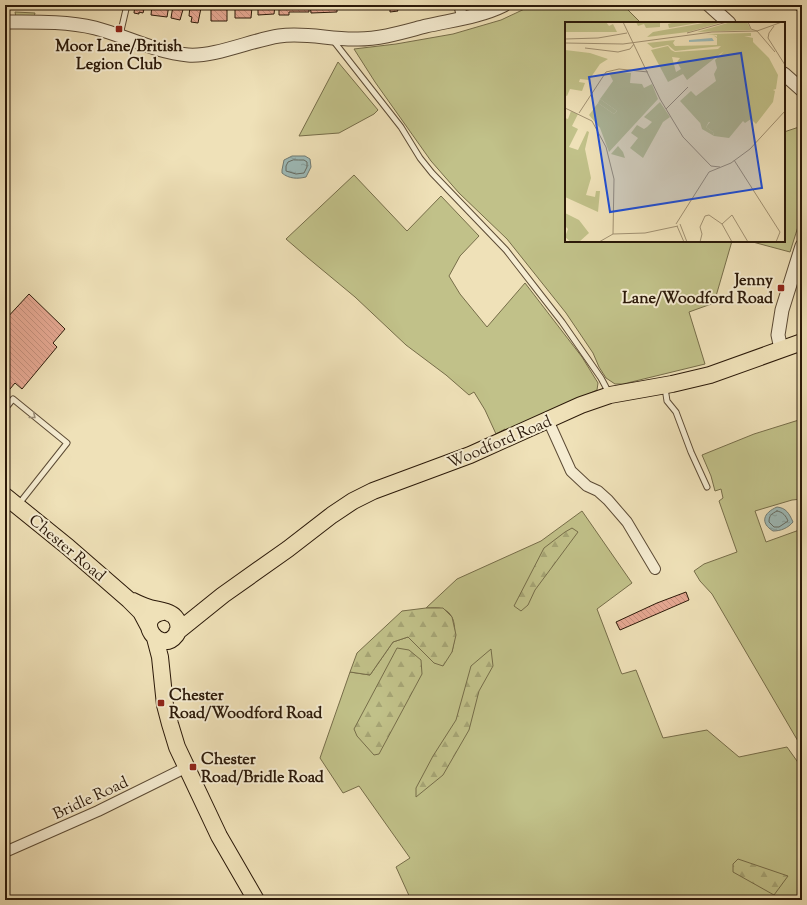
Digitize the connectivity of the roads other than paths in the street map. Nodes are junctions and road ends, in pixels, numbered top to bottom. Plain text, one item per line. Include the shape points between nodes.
1 (127, 5) edge
2 (459, 5) edge
3 (504, 5) edge
4 (709, 5) edge
5 (463, 19) junction
6 (5, 22) edge
7 (728, 22) edge
8 (120, 36) junction
9 (331, 38) junction
10 (785, 75) edge
11 (802, 90) edge
12 (802, 246) edge
13 (802, 342) edge
14 (781, 349) junction
15 (664, 385) junction
16 (610, 395) junction
17 (5, 409) edge
18 (548, 420) junction
19 (708, 487) dead end
20 (5, 496) edge
21 (18, 506) junction
22 (654, 569) dead end
23 (223, 595) junction
24 (130, 600) junction
25 (166, 612) junction
26 (152, 632) junction
27 (175, 634) junction
28 (164, 683) junction
29 (187, 767) junction
30 (5, 852) edge
31 (256, 900) edge

1 - 8 lane
2 - 5 street
3 - 5 street
4 - 7 street
5 - 9 street via 371,39
6 - 8 street via 70,23
8 - 9 street via 152,47 189,55 202,55 279,36 309,35
9 - 16 lane via 432,173 506,250 562,322
10 - 11 street
12 - 14 street via 782,310 778,335
13 - 14 main road, Woodford Road
14 - 15 main road, Woodford Road via 710,375
15 - 16 main road, Woodford Road
15 - 19 lane via 667,401 676,412
16 - 18 main road, Woodford Road
17 -> 21 lane via 13,399 67,443
18 - 22 street via 570,471 587,486 598,491 627,522
18 - 23 main road, Woodford Road via 353,501
20 - 21 main road, Chester Road
21 - 24 main road, Chester Road
23 - 25 main road, Woodford Road via 180,611
23 - 27 main road, Woodford Road
24 - 25 main road, Chester Road
24 - 26 main road, Chester Road via 141,612
25 - 26 main road via 155,615 150,622
25 - 27 main road via 173,615 178,622
26 - 27 main road via 164,641
26 - 28 main road, Chester Road via 160,657
27 - 28 main road, Chester Road via 169,648
28 - 29 main road, Chester Road via 165,705 170,724
29 - 30 street, Bridle Road via 98,811
29 - 31 main road, Chester Road via 219,836

